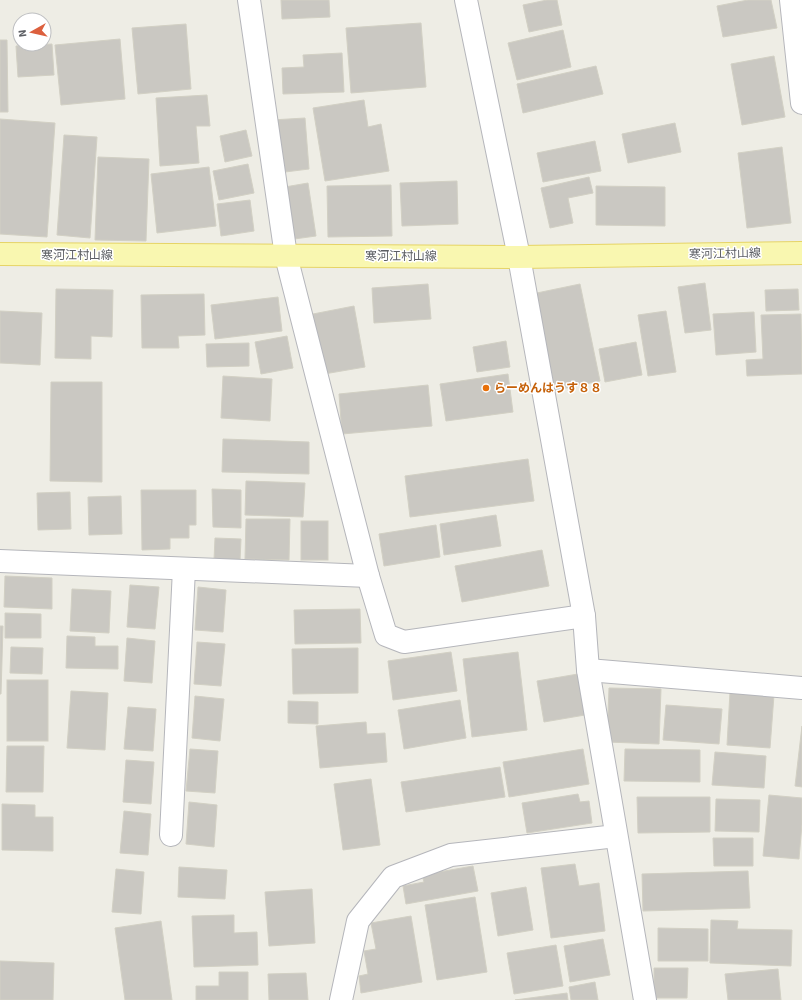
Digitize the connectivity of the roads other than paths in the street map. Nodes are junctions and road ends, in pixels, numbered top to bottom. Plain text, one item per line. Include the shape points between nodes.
1 (249, 0) edge
2 (466, 0) edge
3 (790, 0) edge
4 (802, 103) edge
5 (802, 253) edge
6 (0, 254) edge
7 (286, 256) junction
8 (519, 257) junction
9 (0, 561) edge
10 (184, 569) junction
11 (368, 576) junction
12 (584, 616) junction
13 (588, 670) junction
14 (802, 688) edge
15 (171, 836) dead end
16 (616, 836) junction
17 (341, 1000) edge
18 (645, 1000) edge

1 - 7 lane
2 - 8 lane
3 - 4 lane
5 - 8 main road, 寒河江村山線
6 - 7 main road, 寒河江村山線
7 - 8 main road, 寒河江村山線
7 - 11 lane
8 - 12 lane
9 - 10 lane
10 - 11 lane
10 - 15 lane
11 - 12 lane via 386,635 404,642
12 - 13 lane
13 - 14 lane
13 - 16 lane
16 - 17 lane via 451,855 393,876 358,922
16 - 18 lane

